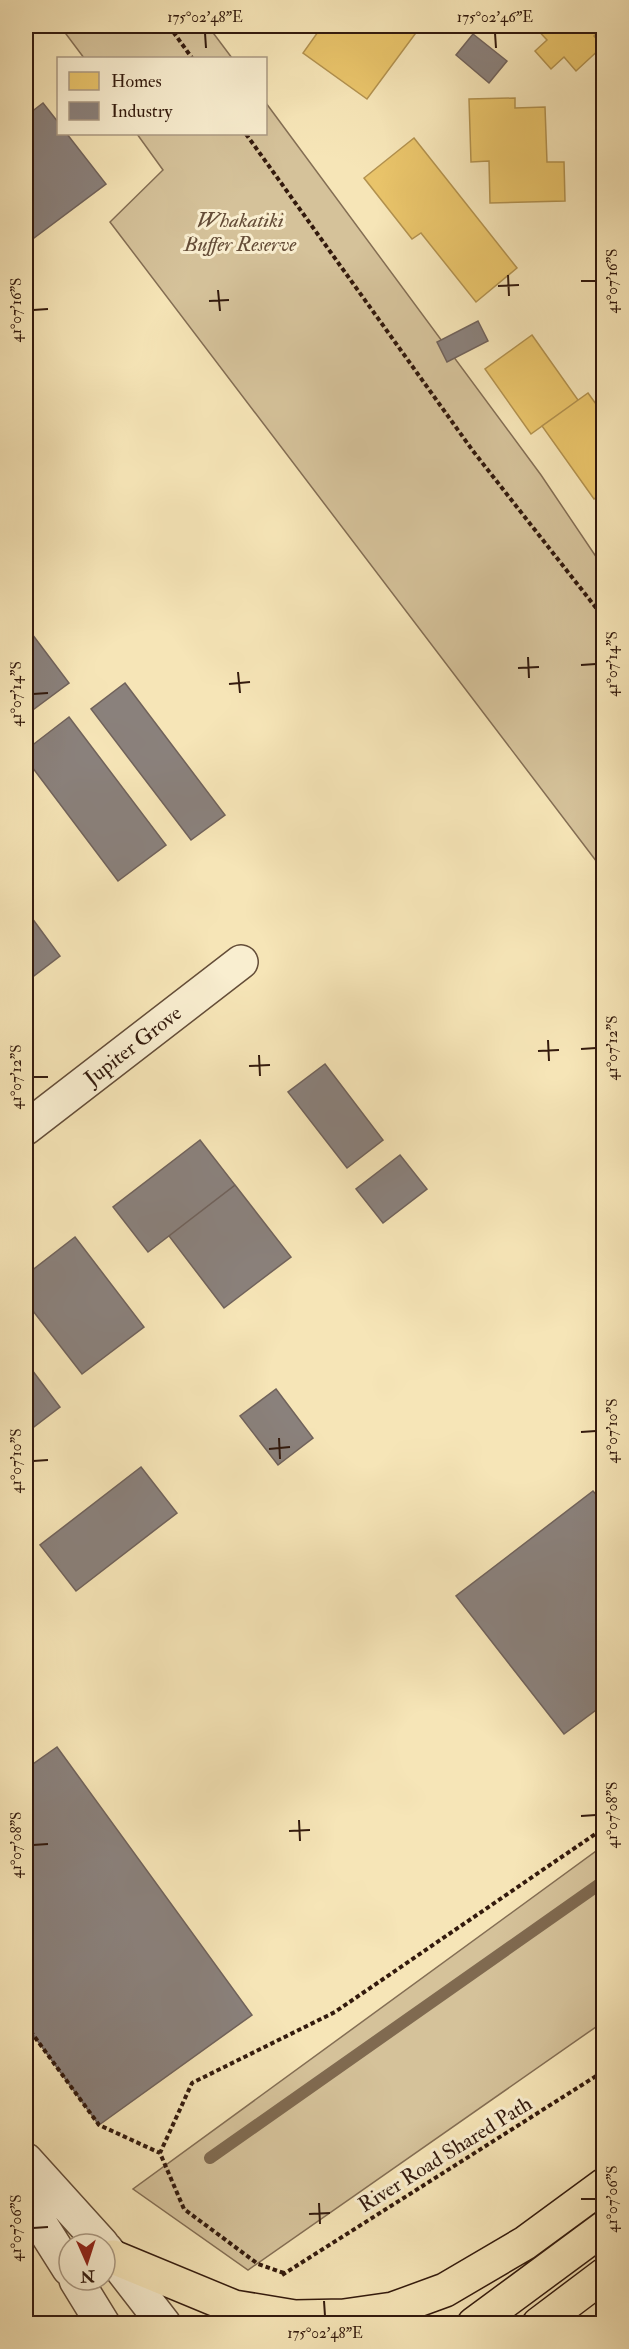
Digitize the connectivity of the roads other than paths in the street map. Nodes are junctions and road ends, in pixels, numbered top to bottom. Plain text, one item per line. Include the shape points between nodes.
1 (242, 962) dead end
2 (26, 1128) edge
3 (26, 2160) edge
4 (603, 2185) edge
5 (26, 2201) edge
6 (603, 2228) edge
7 (91, 2232) edge
8 (57, 2250) edge
9 (117, 2254) edge
10 (117, 2263) edge
11 (603, 2275) edge
12 (83, 2292) edge
13 (103, 2324) edge
14 (164, 2324) edge
15 (474, 2324) edge
16 (539, 2324) edge

1 - 2 street, Jupiter Grove
3 - 7 street
4 - 9 highway via 525,2243 445,2290 393,2309 344,2316 295,2317 234,2307
5 - 8 street
6 - 15 highway
10 - 14 street
11 - 16 highway
12 - 13 street

